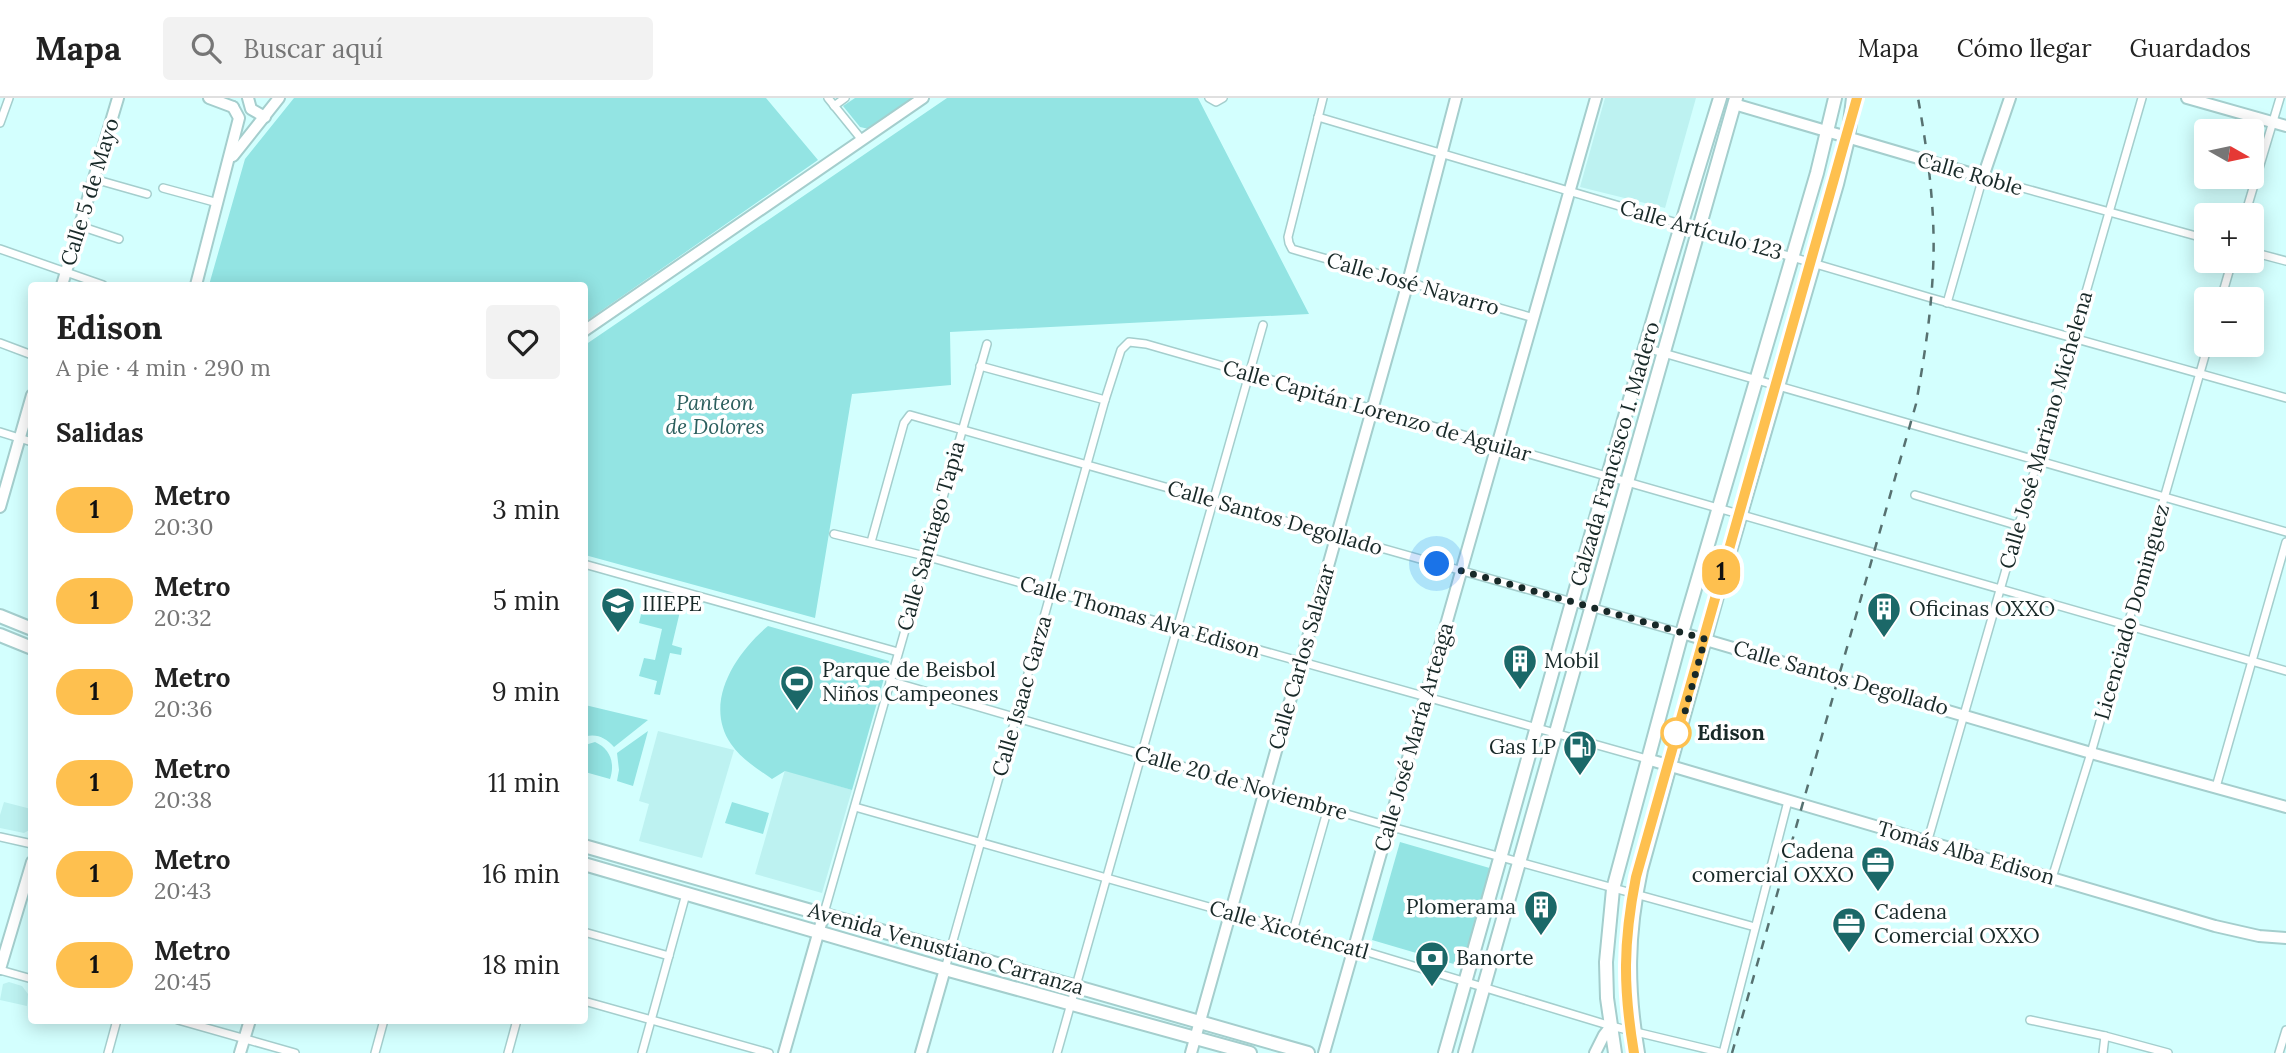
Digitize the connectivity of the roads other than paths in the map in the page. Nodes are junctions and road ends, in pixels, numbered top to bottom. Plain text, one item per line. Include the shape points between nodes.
1 (9, 98) edge
2 (118, 98) edge
3 (209, 98) edge
4 (247, 98) edge
5 (279, 98) edge
6 (828, 98) edge
7 (845, 98) edge
8 (923, 98) edge
9 (1209, 98) edge
10 (1223, 98) edge
11 (1323, 98) edge
12 (1456, 98) edge
13 (1596, 98) edge
14 (1720, 98) edge
15 (1835, 98) edge
16 (1853, 98) edge
17 (2010, 98) edge
18 (2143, 98) edge
19 (2187, 98) edge
20 (2280, 98) edge
21 (1735, 101) edge
22 (834, 106) junction
23 (233, 107) junction
24 (265, 117) junction
25 (1318, 117) junction
26 (2273, 122) junction
27 (0, 123) edge
28 (2286, 126) edge
29 (1828, 133) junction
30 (1848, 139) junction
31 (862, 140) junction
32 (1441, 154) junction
33 (228, 164) junction
34 (1983, 177) junction
35 (94, 178) junction
36 (163, 188) dead end
37 (1570, 192) junction
38 (147, 194) dead end
39 (218, 203) junction
40 (2249, 203) edge
41 (2109, 212) junction
42 (1681, 225) junction
43 (80, 226) junction
44 (1698, 230) junction
45 (2194, 235) edge
46 (119, 239) dead end
47 (0, 249) edge
48 (2264, 255) edge
49 (1792, 256) junction
50 (2286, 261) edge
51 (1813, 262) junction
52 (66, 272) junction
53 (63, 282) edge
54 (94, 282) edge
55 (197, 282) edge
56 (1408, 282) junction
57 (1947, 303) junction
58 (1534, 318) junction
59 (1263, 326) dead end
60 (588, 328) edge
61 (2073, 338) junction
62 (1129, 342) joint
63 (0, 343) edge
64 (987, 344) dead end
65 (1646, 348) junction
66 (1662, 353) junction
67 (28, 354) edge
68 (2205, 357) edge
69 (980, 366) junction
70 (2200, 373) junction
71 (1250, 374) junction
72 (1756, 380) junction
73 (1778, 386) junction
74 (2286, 398) edge
75 (1105, 400) junction
76 (1372, 409) junction
77 (28, 410) edge
78 (961, 430) junction
79 (0, 432) edge
80 (20, 439) junction
81 (28, 441) edge
82 (1497, 446) junction
83 (2039, 461) junction
84 (1087, 465) junction
85 (1608, 478) junction
86 (1625, 482) junction
87 (1915, 495) dead end
88 (2165, 497) junction
89 (1214, 501) junction
90 (0, 507) edge
91 (1718, 508) junction
92 (1741, 514) junction
93 (2019, 526) junction
94 (2286, 532) edge
95 (834, 534) dead end
96 (1337, 536) junction
97 (870, 542) junction
98 (2286, 542) edge
99 (925, 556) junction
100 (588, 565) edge
101 (1462, 571) junction
102 (1999, 589) junction
103 (1052, 592) junction
104 (1573, 602) junction
105 (1590, 607) junction
106 (0, 616) edge
107 (2127, 626) junction
108 (28, 627) edge
109 (1179, 628) junction
110 (1682, 633) junction
111 (0, 635) edge
112 (1705, 639) junction
113 (28, 646) edge
114 (898, 652) junction
115 (1300, 662) junction
116 (2252, 662) junction
117 (2286, 671) edge
118 (890, 681) junction
119 (1426, 697) junction
120 (1963, 714) junction
121 (1016, 717) junction
122 (1537, 729) junction
123 (1555, 733) junction
124 (2091, 753) junction
125 (1142, 754) junction
126 (1647, 759) junction
127 (1670, 767) junction
128 (2216, 787) junction
129 (1264, 789) junction
130 (1788, 801) junction
131 (855, 807) junction
132 (2286, 807) edge
133 (1328, 808) junction
134 (1388, 826) junction
135 (0, 837) edge
136 (980, 842) junction
137 (28, 843) edge
138 (1927, 843) junction
139 (588, 847) edge
140 (1501, 857) junction
141 (1518, 862) junction
142 (588, 865) edge
143 (28, 876) edge
144 (2052, 878) junction
145 (1106, 879) junction
146 (1613, 889) junction
147 (686, 894) junction
148 (1636, 895) junction
149 (824, 913) junction
150 (1229, 913) junction
151 (1755, 927) junction
152 (1293, 931) junction
153 (588, 933) edge
154 (819, 933) junction
155 (2286, 938) edge
156 (1354, 948) junction
157 (949, 950) junction
158 (670, 956) junction
159 (945, 969) junction
160 (0, 970) edge
161 (28, 978) edge
162 (1466, 982) junction
163 (1077, 986) junction
164 (1483, 987) junction
165 (588, 1002) edge
166 (1072, 1004) junction
167 (2030, 1020) dead end
168 (651, 1021) junction
169 (1199, 1022) junction
170 (116, 1024) edge
171 (192, 1024) edge
172 (249, 1024) edge
173 (383, 1024) edge
174 (516, 1024) edge
175 (1612, 1026) junction
176 (2286, 1030) edge
177 (1634, 1031) junction
178 (2105, 1036) junction
179 (1195, 1037) junction
180 (244, 1039) junction
181 (108, 1053) edge
182 (240, 1053) edge
183 (295, 1053) edge
184 (375, 1053) edge
185 (508, 1053) edge
186 (642, 1053) edge
187 (769, 1053) edge
188 (784, 1053) edge
189 (921, 1053) edge
190 (1057, 1053) edge
191 (1191, 1053) edge
192 (1250, 1053) edge
193 (1308, 1053) edge
194 (1324, 1053) edge
195 (1445, 1053) edge
196 (1465, 1053) edge
197 (1595, 1053) edge
198 (1615, 1053) edge
199 (1638, 1053) edge
200 (1723, 1053) edge
201 (2103, 1053) edge
202 (2168, 1053) edge
203 (2279, 1053) edge

1 - 27 street
2 - 35 street, Calle 5 de Mayo
3 - 23 street
4 - 23 street
4 - 24 street via 251,109
5 - 24 street
6 - 22 street
7 - 22 street
8 - 31 street
9 - 10 street via 1216,102
11 - 25 street
12 - 32 street, Calle Carlos Salazar
13 - 37 street, Calle José María Arteaga
14 - 42 main road, Calzada Francisco I. Madero
15 - 29 main road
16 - 30 main road
17 - 34 street
18 - 41 street, Calle José Mariano Michelena
19 - 26 street
20 - 26 street
21 - 29 street, Calle Roble
21 - 44 main road, Calzada Francisco I. Madero
22 - 31 street
23 - 33 street via 239,118
24 - 33 street
25 - 32 street, Calle Artículo 123
25 - 56 street, Calle José Navarro via 1288,237 1292,249
26 - 28 street
26 - 40 street
29 - 30 street, Calle Roble
29 - 49 main road
30 - 34 street, Calle Roble
30 - 51 main road
31 - 60 street
32 - 37 street, Calle Artículo 123
32 - 56 street, Calle Carlos Salazar
33 - 39 street
34 - 41 street, Calle Roble
34 - 57 street
35 - 38 street
35 - 43 street, Calle 5 de Mayo
36 - 39 street
37 - 42 street, Calle Artículo 123
37 - 58 street, Calle José María Arteaga
39 - 55 street
41 - 45 street, Calle Roble
41 - 61 street, Calle José Mariano Michelena
42 - 44 street, Calle Artículo 123
42 - 65 main road, Calzada Francisco I. Madero
43 - 46 street
43 - 52 street, Calle 5 de Mayo
44 - 49 street, Calle Artículo 123
44 - 66 main road, Calzada Francisco I. Madero
47 - 52 street
48 - 50 street
49 - 51 street, Calle Artículo 123
49 - 72 main road
51 - 57 street, Calle Artículo 123
51 - 73 main road
52 - 53 street, Calle 5 de Mayo
52 - 54 street
56 - 58 street, Calle José Navarro
56 - 76 street, Calle Carlos Salazar
57 - 61 street, Calle Artículo 123
58 - 82 street, Calle José María Arteaga
59 - 71 street
61 - 70 street, Calle Artículo 123
61 - 83 street, Calle José Mariano Michelena
62 - 71 street, Calle Capitán Lorenzo de Aguilar
62 - 75 street, Calle Isaac Garza via 1121,350
63 - 67 street
64 - 69 street, Calle Santiago Tapia
65 - 66 street
65 - 85 main road, Calzada Francisco I. Madero
66 - 72 street
66 - 86 main road, Calzada Francisco I. Madero
68 - 70 street, Licenciado Dominguez
69 - 75 street
69 - 78 street, Calle Santiago Tapia
70 - 74 street, Calle Artículo 123
70 - 88 street, Licenciado Dominguez
71 - 76 street, Calle Capitán Lorenzo de Aguilar
71 - 89 street
72 - 73 street
72 - 91 main road
73 - 83 street
73 - 92 main road
75 - 84 street, Calle Isaac Garza
76 - 82 street, Calle Capitán Lorenzo de Aguilar
76 - 96 street, Calle Carlos Salazar
77 - 80 street
78 - 84 street, Calle Santos Degollado
78 - 97 street, Calle Santos Degollado via 910,415
78 - 99 street, Calle Santiago Tapia
79 - 80 street
80 - 81 street
80 - 90 street
82 - 85 street, Calle Capitán Lorenzo de Aguilar
82 - 101 street, Calle José María Arteaga
83 - 88 street
83 - 93 street, Calle José Mariano Michelena
84 - 89 street, Calle Santos Degollado
84 - 103 street, Calle Isaac Garza
85 - 86 street, Calle Capitán Lorenzo de Aguilar
85 - 104 main road, Calzada Francisco I. Madero
86 - 91 street
86 - 105 main road, Calzada Francisco I. Madero
87 - 93 street
88 - 94 street
88 - 107 street, Licenciado Dominguez
89 - 96 street, Calle Santos Degollado
89 - 109 street
91 - 92 street
91 - 110 main road
92 - 102 street
92 - 112 main road
93 - 102 street, Calle José Mariano Michelena
95 - 97 street, Calle Thomas Alva Edison
96 - 101 street, Calle Santos Degollado
96 - 115 street, Calle Carlos Salazar
97 - 99 street, Calle Thomas Alva Edison
98 - 116 street
99 - 103 street, Calle Thomas Alva Edison
99 - 114 street, Calle Santiago Tapia
100 - 114 street
101 - 104 street, Calle Santos Degollado
101 - 119 street, Calle José María Arteaga
102 - 107 street
102 - 120 street, Calle José Mariano Michelena
103 - 109 street, Calle Thomas Alva Edison
103 - 121 street, Calle Isaac Garza
104 - 105 street, Calle Santos Degollado
104 - 122 main road, Calzada Francisco I. Madero
105 - 110 street, Calle Santos Degollado
105 - 123 main road, Calzada Francisco I. Madero
106 - 108 main road
107 - 116 street
107 - 124 street, Licenciado Dominguez
109 - 115 street, Calle Thomas Alva Edison
109 - 125 street
110 - 112 street, Calle Santos Degollado
110 - 126 main road
111 - 113 main road
112 - 120 street, Calle Santos Degollado
112 - 127 main road
114 - 118 street, Calle Santiago Tapia
115 - 119 street, Calle Thomas Alva Edison
115 - 129 street, Calle Carlos Salazar
116 - 117 street
116 - 128 street
118 - 121 street, Calle 20 de Noviembre
118 - 131 street, Calle Santiago Tapia
119 - 122 street, Calle Thomas Alva Edison
119 - 134 street, Calle José María Arteaga
120 - 124 street, Calle Santos Degollado
120 - 138 street, Calle José Mariano Michelena
121 - 125 street, Calle 20 de Noviembre
121 - 136 street, Calle Isaac Garza
122 - 123 street, Calle Thomas Alva Edison
122 - 140 main road, Calzada Francisco I. Madero
123 - 126 street, Calle Thomas Alva Edison
123 - 141 main road, Calzada Francisco I. Madero
124 - 128 street, Calle Santos Degollado
124 - 144 street, Licenciado Dominguez
125 - 129 street, Calle 20 de Noviembre
125 - 145 street
126 - 127 street, Tomás Alba Edison
126 - 146 main road
127 - 130 street, Tomás Alba Edison
127 - 148 main road
128 - 132 street, Calle Santos Degollado
129 - 133 street, Calle 20 de Noviembre
129 - 150 street, Calle Carlos Salazar
130 - 138 street, Tomás Alba Edison
130 - 151 street
131 - 136 street, Calle Xicoténcatl
131 - 149 street, Calle Santiago Tapia
133 - 134 street, Calle 20 de Noviembre
133 - 152 street
134 - 140 street, Calle 20 de Noviembre
134 - 156 street, Calle José María Arteaga
135 - 137 street
136 - 145 street, Calle Xicoténcatl
136 - 157 street, Calle Isaac Garza
138 - 144 street, Tomás Alba Edison
139 - 149 main road, Avenida Venustiano Carranza
140 - 141 street, Calle 20 de Noviembre
140 - 162 main road, Calzada Francisco I. Madero
141 - 146 street, Calle 20 de Noviembre
141 - 164 main road, Calzada Francisco I. Madero
142 - 147 main road, Avenida Venustiano Carranza
143 - 160 street
144 - 155 street, Tomás Alba Edison via 2214,926
145 - 150 street, Calle Xicoténcatl
145 - 163 street
146 - 148 street, Calle 20 de Noviembre
146 - 175 main road via 1606,961
147 - 154 main road, Avenida Venustiano Carranza
147 - 158 street
148 - 151 street, Calle 20 de Noviembre
148 - 177 main road via 1629,957
149 - 154 street, Calle Santiago Tapia
149 - 157 main road, Avenida Venustiano Carranza
150 - 152 street, Calle Xicoténcatl
150 - 169 street, Calle Carlos Salazar
151 - 200 street
152 - 156 street, Calle Xicoténcatl
153 - 158 street
154 - 159 main road, Avenida Venustiano Carranza
154 - 188 street, Calle Santiago Tapia
156 - 162 street, Calle Xicoténcatl
156 - 194 street, Calle José María Arteaga
157 - 159 street, Calle Isaac Garza
157 - 163 main road, Avenida Venustiano Carranza
158 - 168 street
159 - 166 main road, Avenida Venustiano Carranza
159 - 189 street, Calle Isaac Garza
160 - 161 street
162 - 164 street, Calle Xicoténcatl
162 - 195 main road, Calzada Francisco I. Madero
163 - 166 street
163 - 169 main road, Avenida Venustiano Carranza
164 - 175 street, Calle Xicoténcatl
164 - 196 main road, Calzada Francisco I. Madero
165 - 168 street
166 - 179 main road, Avenida Venustiano Carranza
166 - 190 street
167 - 178 street
168 - 186 street
168 - 187 street
169 - 179 street, Calle Carlos Salazar
169 - 193 main road, Avenida Venustiano Carranza
170 - 181 street
171 - 180 street
172 - 180 street
173 - 184 street
174 - 185 street
175 - 177 street, Calle Xicoténcatl
175 - 197 street
175 - 198 main road
176 - 203 street
177 - 199 main road
177 - 200 street, Calle Xicoténcatl
178 - 201 street
178 - 202 street
179 - 191 street, Calle Carlos Salazar
179 - 192 main road, Avenida Venustiano Carranza
180 - 182 street
180 - 183 street

